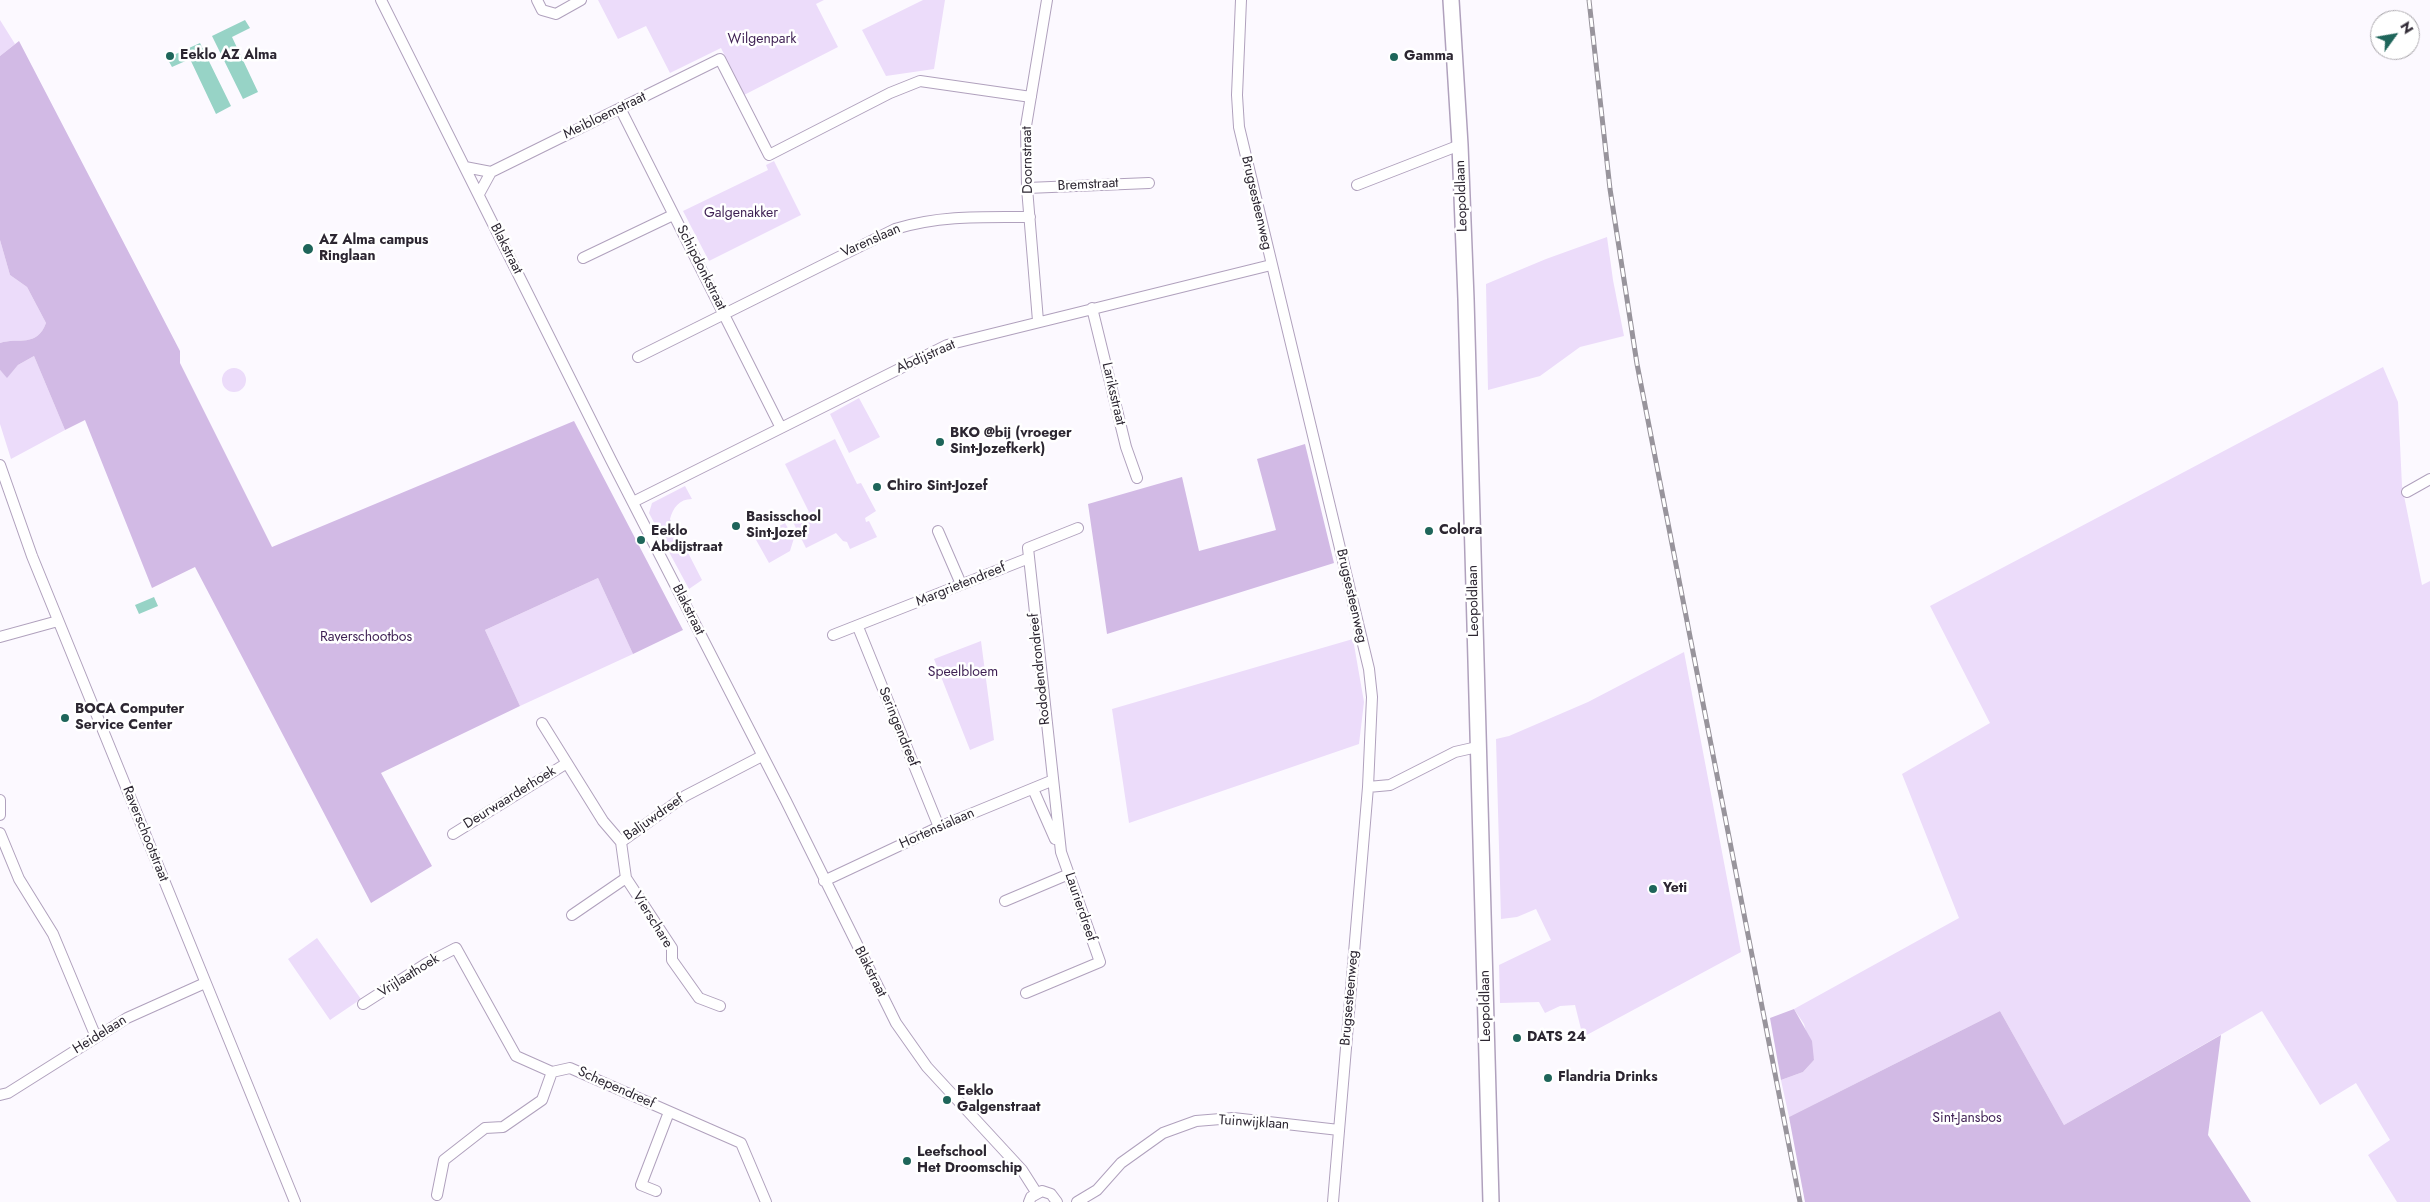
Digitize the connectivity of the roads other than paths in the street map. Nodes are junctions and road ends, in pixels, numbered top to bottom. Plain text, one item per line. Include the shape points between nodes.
1 (382, 0) edge
2 (537, 0) edge
3 (582, 0) edge
4 (1047, 0) edge
5 (1240, 0) edge
6 (1451, 0) edge
7 (1031, 97) junction
8 (620, 108) junction
9 (1460, 145) junction
10 (465, 167) junction
11 (491, 172) junction
12 (1149, 182) dead end
13 (1357, 185) dead end
14 (1027, 188) junction
15 (479, 194) junction
16 (673, 215) junction
17 (1030, 216) junction
18 (583, 258) dead end
19 (1271, 264) junction
20 (1092, 308) junction
21 (723, 312) junction
22 (1038, 321) junction
23 (638, 356) dead end
24 (781, 428) junction
25 (0, 464) edge
26 (1137, 478) dead end
27 (2430, 479) edge
28 (2407, 492) dead end
29 (633, 502) junction
30 (1078, 528) dead end
31 (938, 531) dead end
32 (1029, 558) junction
33 (961, 584) junction
34 (58, 621) junction
35 (858, 627) junction
36 (833, 635) dead end
37 (0, 638) edge
38 (542, 723) dead end
39 (1477, 747) junction
40 (762, 756) junction
41 (566, 763) junction
42 (1051, 781) junction
43 (1368, 787) junction
44 (1033, 789) junction
45 (0, 800) edge
46 (0, 815) edge
47 (938, 827) junction
48 (0, 833) edge
49 (453, 834) dead end
50 (621, 842) junction
51 (1060, 852) junction
52 (1069, 874) junction
53 (626, 878) junction
54 (824, 881) junction
55 (1005, 901) dead end
56 (572, 916) dead end
57 (456, 948) joint
58 (205, 983) junction
59 (1026, 994) dead end
60 (363, 1004) dead end
61 (720, 1006) dead end
62 (96, 1037) junction
63 (552, 1072) junction
64 (0, 1095) edge
65 (669, 1112) junction
66 (1339, 1130) junction
67 (656, 1191) dead end
68 (1036, 1192) junction
69 (437, 1195) dead end
70 (295, 1202) edge
71 (766, 1202) edge
72 (1029, 1202) edge
73 (1057, 1202) edge
74 (1077, 1202) edge
75 (1333, 1202) edge
76 (1490, 1202) edge

1 - 10 street, Blakstraat
2 - 3 street via 542,10 556,14
4 - 7 street, Doornstraat
5 - 19 street, Brugsesteenweg via 1239,127
6 - 9 main road, Leopoldlaan
7 - 8 street, Meibloemstraat via 920,80 769,155 720,59
7 - 14 street, Doornstraat via 1026,126
8 - 11 street, Meibloemstraat
8 - 16 street, Schipdonkstraat
9 - 13 street
9 - 39 main road, Leopoldlaan
10 - 11 street
10 - 15 street, Blakstraat
11 - 15 street
12 - 14 street, Bremstraat
14 - 17 street, Doornstraat
15 - 29 street, Blakstraat
16 - 18 street
16 - 21 street, Schipdonkstraat
17 - 21 street, Varenslaan via 948,218 895,229
17 - 22 street, Doornstraat
19 - 20 street, Abdijstraat
19 - 43 street, Brugsesteenweg via 1369,669 1372,697
20 - 22 street, Abdijstraat
20 - 26 street, Lariksstraat via 1126,447
21 - 23 street, Varenslaan
21 - 24 street, Schipdonkstraat
22 - 24 street, Abdijstraat via 947,345
24 - 29 street, Abdijstraat
25 - 34 street, Raverschootstraat via 19,524
27 - 28 street
29 - 40 street, Blakstraat
30 - 32 street, Margrietendreef via 1028,548
31 - 33 street
32 - 33 street, Margrietendreef
32 - 42 street, Rododendrondreef
33 - 35 street, Margrietendreef
34 - 37 street
34 - 58 street, Raverschootstraat
35 - 36 street, Margrietendreef
35 - 47 street, Seringendreef
38 - 41 street, Baljuwdreef
39 - 43 street via 1455,752 1390,785
39 - 76 main road, Leopoldlaan
40 - 50 street, Baljuwdreef via 685,796
40 - 54 street, Blakstraat
41 - 49 street, Deurwaarderhoek
41 - 50 street, Baljuwdreef via 603,821
42 - 44 street, Hortensialaan
42 - 51 street, Laurierdreef
43 - 66 street, Brugsesteenweg
44 - 47 street, Hortensialaan
44 - 51 street, Laurierdreef
45 - 46 street
47 - 54 street, Hortensialaan
48 - 62 street via 19,879 53,934
50 - 53 street, Vierschare
51 - 52 street, Laurierdreef
52 - 55 street
52 - 59 street, Laurierdreef via 1100,962
53 - 56 street
53 - 61 street, Vierschare via 672,948 672,960 699,998
54 - 68 street, Blakstraat via 896,1023 927,1067 1022,1170
57 - 60 street, Vrijlaathoek
57 - 63 street, Schependreef via 516,1056
58 - 62 street, Heidelaan via 153,1005
58 - 70 street, Raverschootstraat
62 - 64 street, Heidelaan
63 - 65 street, Schependreef via 570,1068
63 - 69 street via 542,1100 503,1127 485,1128 444,1160
65 - 67 street via 641,1185
65 - 71 street, Schependreef via 741,1143
66 - 74 street, Tuinwijklaan via 1233,1118 1196,1121 1163,1133 1121,1163 1097,1190
66 - 75 street, Brugsesteenweg
68 - 72 street
68 - 73 street via 1047,1192

